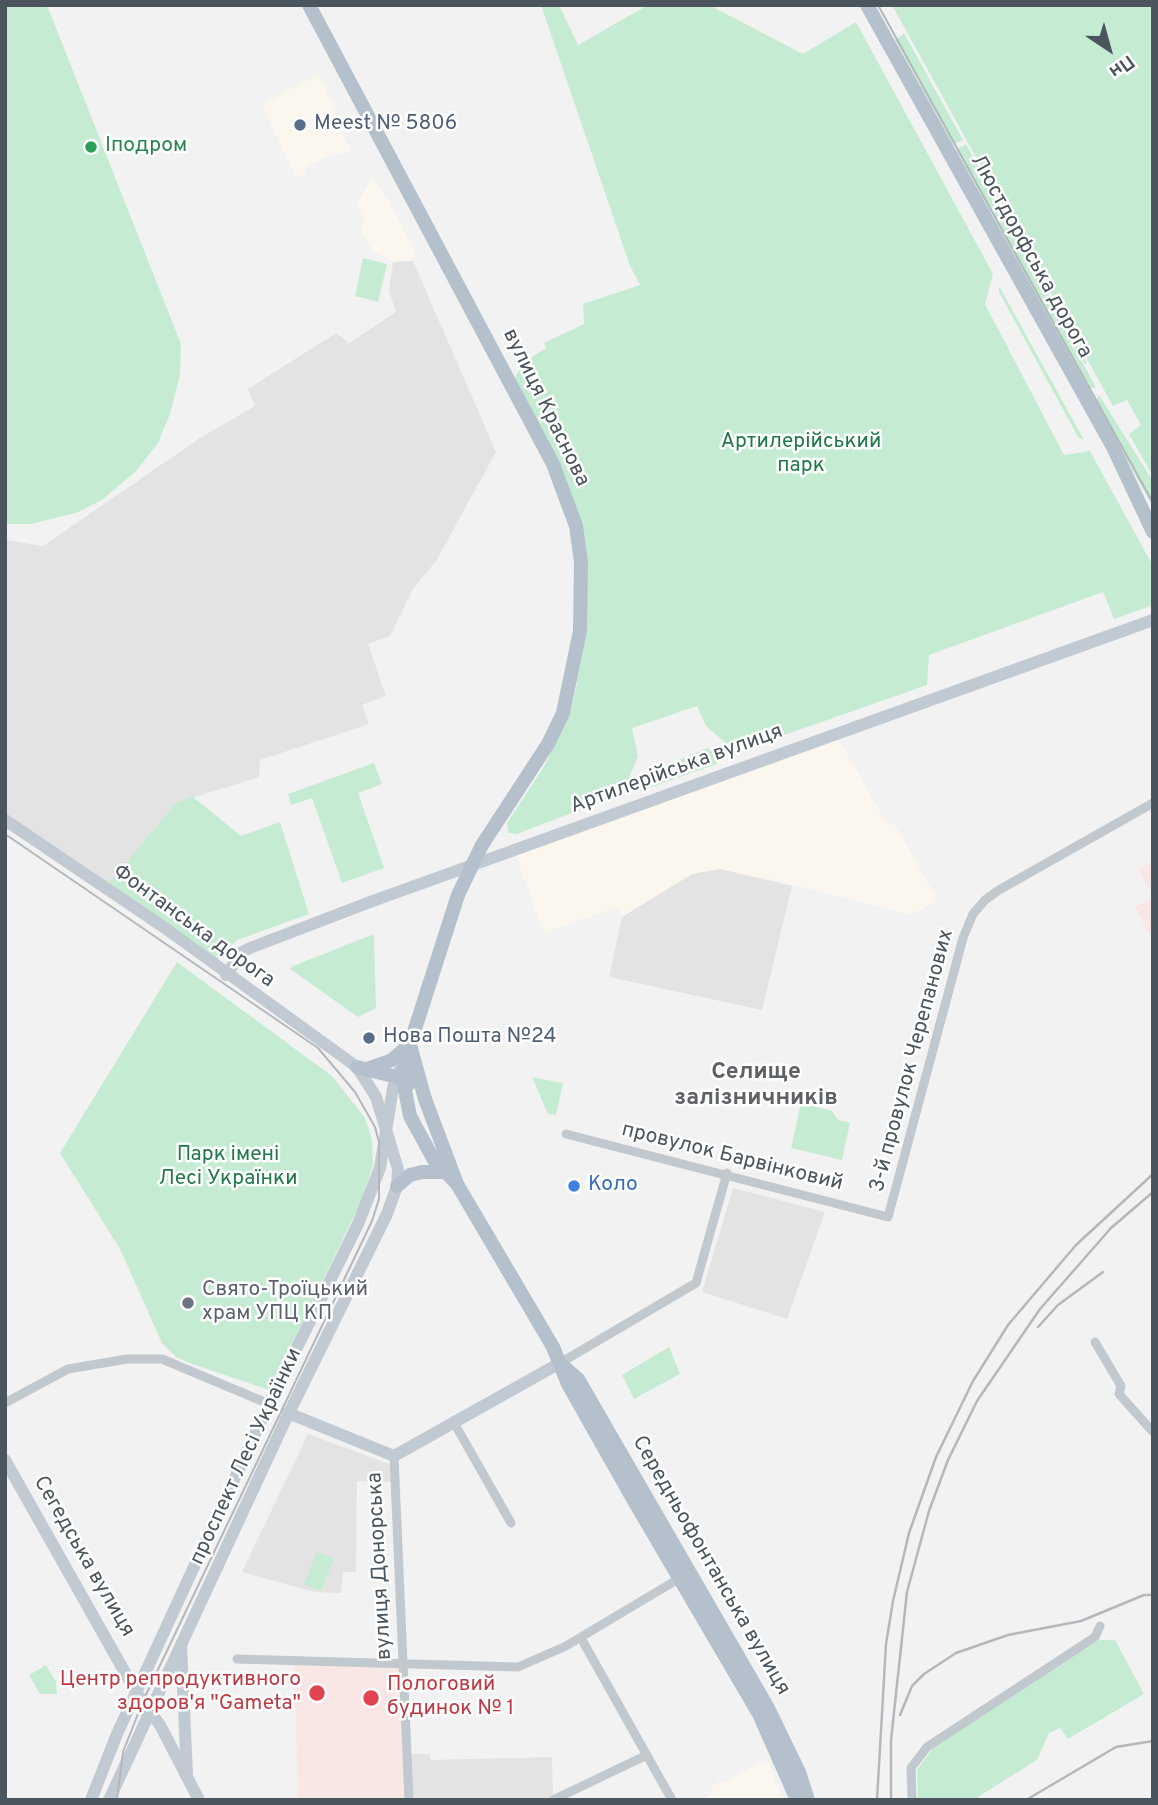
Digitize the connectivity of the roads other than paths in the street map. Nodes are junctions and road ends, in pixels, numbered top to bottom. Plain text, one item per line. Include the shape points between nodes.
1 (309, 5) edge
2 (867, 5) edge
3 (1153, 532) edge
4 (1153, 620) edge
5 (1153, 803) edge
6 (5, 820) edge
7 (472, 866) junction
8 (226, 975) junction
9 (410, 1044) junction
10 (361, 1068) junction
11 (400, 1079) junction
12 (425, 1099) junction
13 (386, 1128) junction
14 (566, 1134) dead end
15 (443, 1172) junction
16 (727, 1173) junction
17 (374, 1184) junction
18 (457, 1184) junction
19 (397, 1185) junction
20 (888, 1217) joint
21 (1095, 1342) dead end
22 (559, 1363) junction
23 (5, 1403) edge
24 (269, 1404) junction
25 (288, 1413) junction
26 (453, 1421) junction
27 (1153, 1432) edge
28 (394, 1456) junction
29 (5, 1460) edge
30 (511, 1523) dead end
31 (680, 1578) junction
32 (1100, 1626) dead end
33 (580, 1638) junction
34 (181, 1643) junction
35 (237, 1659) dead end
36 (406, 1662) junction
37 (136, 1692) junction
38 (149, 1709) junction
39 (647, 1755) junction
40 (187, 1778) junction
41 (91, 1800) edge
42 (109, 1800) edge
43 (199, 1800) edge
44 (410, 1800) edge
45 (553, 1800) edge
46 (672, 1800) edge
47 (797, 1800) edge
48 (808, 1800) edge
49 (912, 1800) edge

1 - 7 main road, вулиця Краснова via 547,451 576,526 583,599 577,659 563,713
2 - 3 main road, Люстдорфська дорога via 1112,447
4 - 7 main road, Артилерійська вулиця
5 - 20 street, 3-й провулок Черепанових via 999,890 973,914
6 - 8 main road, Фонтанська дорога
7 - 8 main road, Артилерійська вулиця via 250,948
7 - 9 main road, вулиця Краснова via 458,895
8 - 10 main road, Фонтанська дорога
9 - 10 main road via 392,1060
9 - 11 main road, Середньофонтанська вулиця
9 - 12 main road, Середньофонтанська вулиця
10 - 11 main road
10 - 13 main road, проспект Лесі Українки
11 - 12 main road
11 - 13 main road, проспект Лесі Українки
11 - 15 main road, Середньофонтанська вулиця via 410,1116
12 - 18 main road, Середньофонтанська вулиця
13 - 17 main road, проспект Лесі Українки
13 - 19 main road, проспект Лесі Українки via 398,1169
14 - 16 street, провулок Барвінковий
15 - 18 main road, Середньофонтанська вулиця
15 - 19 main road via 422,1171
16 - 20 street, провулок Барвінковий
16 - 22 street via 696,1283
17 - 19 main road via 389,1179
17 - 24 main road, проспект Лесі Українки
18 - 22 main road, Середньофонтанська вулиця
19 - 25 main road, проспект Лесі Українки
21 - 27 street via 1121,1386 1119,1394
22 - 26 main road, вулиця Донорська
22 - 31 main road, Середньофонтанська вулиця
22 - 48 main road, Середньофонтанська вулиця via 578,1379 727,1637 785,1742
23 - 24 street via 68,1369 127,1359 162,1359
24 - 37 main road, проспект Лесі Українки
25 - 28 main road, вулиця Донорська
25 - 34 main road, проспект Лесі Українки
26 - 28 main road, вулиця Донорська
26 - 30 street
28 - 36 street, вулиця Донорська
29 - 37 main road, Сегедська вулиця
31 - 33 street
31 - 47 main road, Середньофонтанська вулиця via 759,1714
32 - 49 street via 1095,1637 927,1747 911,1768
33 - 36 street via 519,1667
33 - 39 street
34 - 38 main road, проспект Лесі Українки
34 - 40 main road
35 - 36 street
36 - 44 street, вулиця Донорська
37 - 38 main road, Сегедська вулиця
37 - 41 main road, проспект Лесі Українки
38 - 40 main road, Сегедська вулиця
38 - 42 main road, проспект Лесі Українки
39 - 45 street
39 - 46 street
40 - 43 main road, Сегедська вулиця

